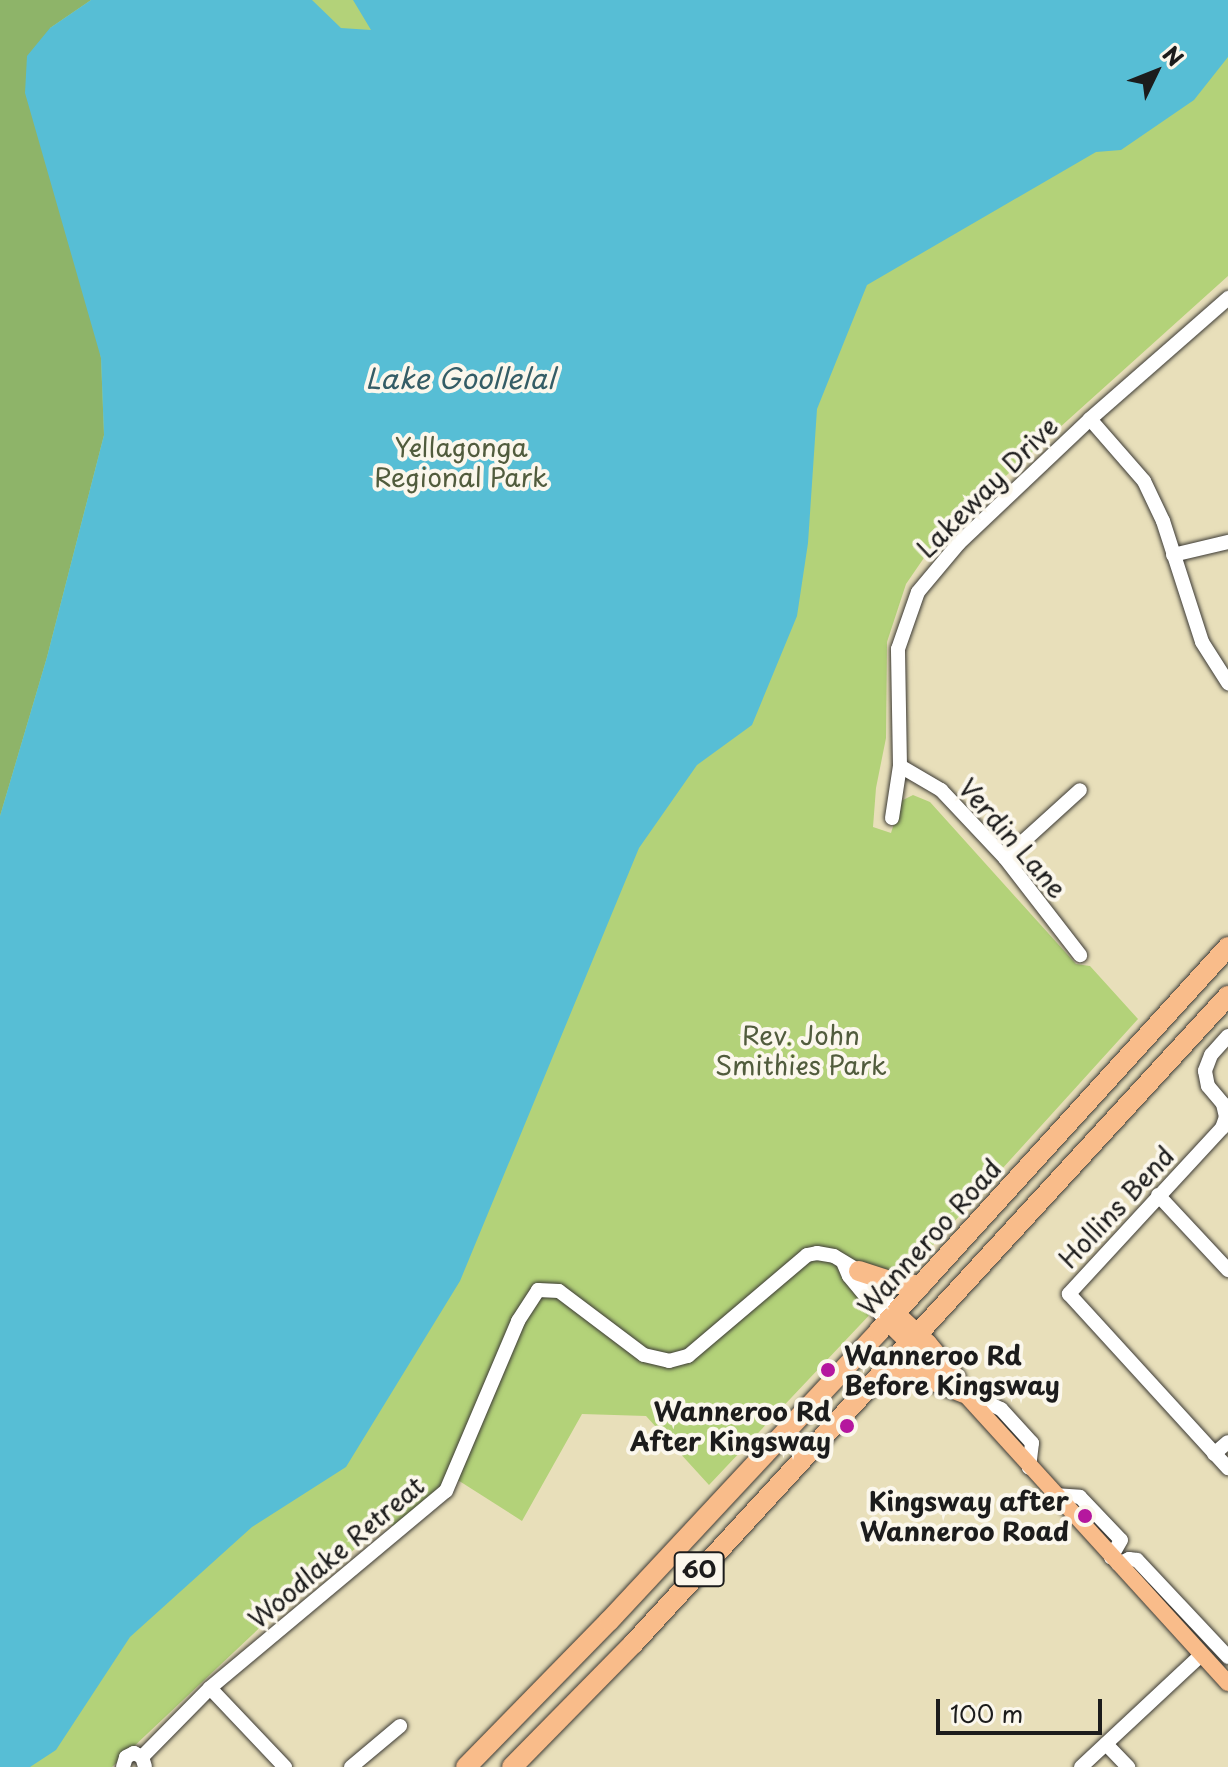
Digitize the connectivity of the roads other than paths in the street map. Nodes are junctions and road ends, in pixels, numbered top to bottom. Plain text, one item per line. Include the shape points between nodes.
1 (1228, 298) edge
2 (1090, 419) junction
3 (1228, 542) edge
4 (1173, 555) junction
5 (1228, 683) edge
6 (900, 766) junction
7 (1080, 790) dead end
8 (892, 818) dead end
9 (1005, 858) junction
10 (1228, 947) edge
11 (1080, 955) dead end
12 (1228, 996) edge
13 (1228, 1036) edge
14 (1158, 1195) junction
15 (851, 1266) junction
16 (1228, 1270) edge
17 (921, 1285) junction
18 (892, 1317) junction
19 (914, 1338) junction
20 (885, 1369) junction
21 (970, 1400) junction
22 (1228, 1442) edge
23 (766, 1451) junction
24 (1214, 1454) junction
25 (801, 1461) junction
26 (1228, 1468) edge
27 (1114, 1561) junction
28 (1201, 1655) junction
29 (1228, 1657) edge
30 (1228, 1683) edge
31 (210, 1688) junction
32 (513, 1721) junction
33 (400, 1726) dead end
34 (1106, 1744) junction
35 (143, 1762) edge
36 (123, 1767) edge
37 (285, 1767) edge
38 (351, 1767) edge
39 (466, 1767) edge
40 (481, 1767) edge
41 (512, 1767) edge
42 (1081, 1767) edge
43 (1128, 1767) edge

1 - 2 street, Lakeway Drive
2 - 4 street via 1144,481
2 - 6 street, Lakeway Drive via 940,562 918,592 898,649
3 - 4 street
4 - 5 street via 1202,642
6 - 8 street, Lakeway Drive
6 - 9 street, Verdin Lane via 941,790
7 - 9 street
9 - 11 street, Verdin Lane
10 - 17 highway, Wanneroo Road / 60
12 - 19 highway, 60
13 - 14 street, Hollins Bend via 1205,1071 1208,1086 1223,1104 1222,1128
14 - 16 street
14 - 24 street, Hollins Bend via 1069,1294
15 - 17 highway via 899,1284
15 - 18 street
15 - 31 street, Woodlake Retreat via 826,1253 807,1255 721,1332 688,1356 669,1361 644,1355 559,1291 538,1290 518,1321 446,1491
17 - 18 highway, Wanneroo Road / 60
18 - 19 main road
18 - 23 highway, Wanneroo Road / 60
19 - 20 highway, 60
19 - 21 main road via 959,1380
20 - 21 highway via 908,1371
20 - 25 highway, 60
21 - 27 main road
22 - 24 street
23 - 25 highway via 782,1450
23 - 32 highway, Wanneroo Road / 60
24 - 26 street, Hollins Bend
25 - 41 highway, 60
27 - 28 main road
27 - 29 street via 1137,1560
28 - 30 main road
28 - 34 street
31 - 35 street, Woodlake Retreat
31 - 37 street
32 - 39 highway, Wanneroo Road / 60
32 - 40 highway
33 - 38 street
34 - 42 street
34 - 43 street
35 - 36 street, Woodlake Retreat via 129,1754

